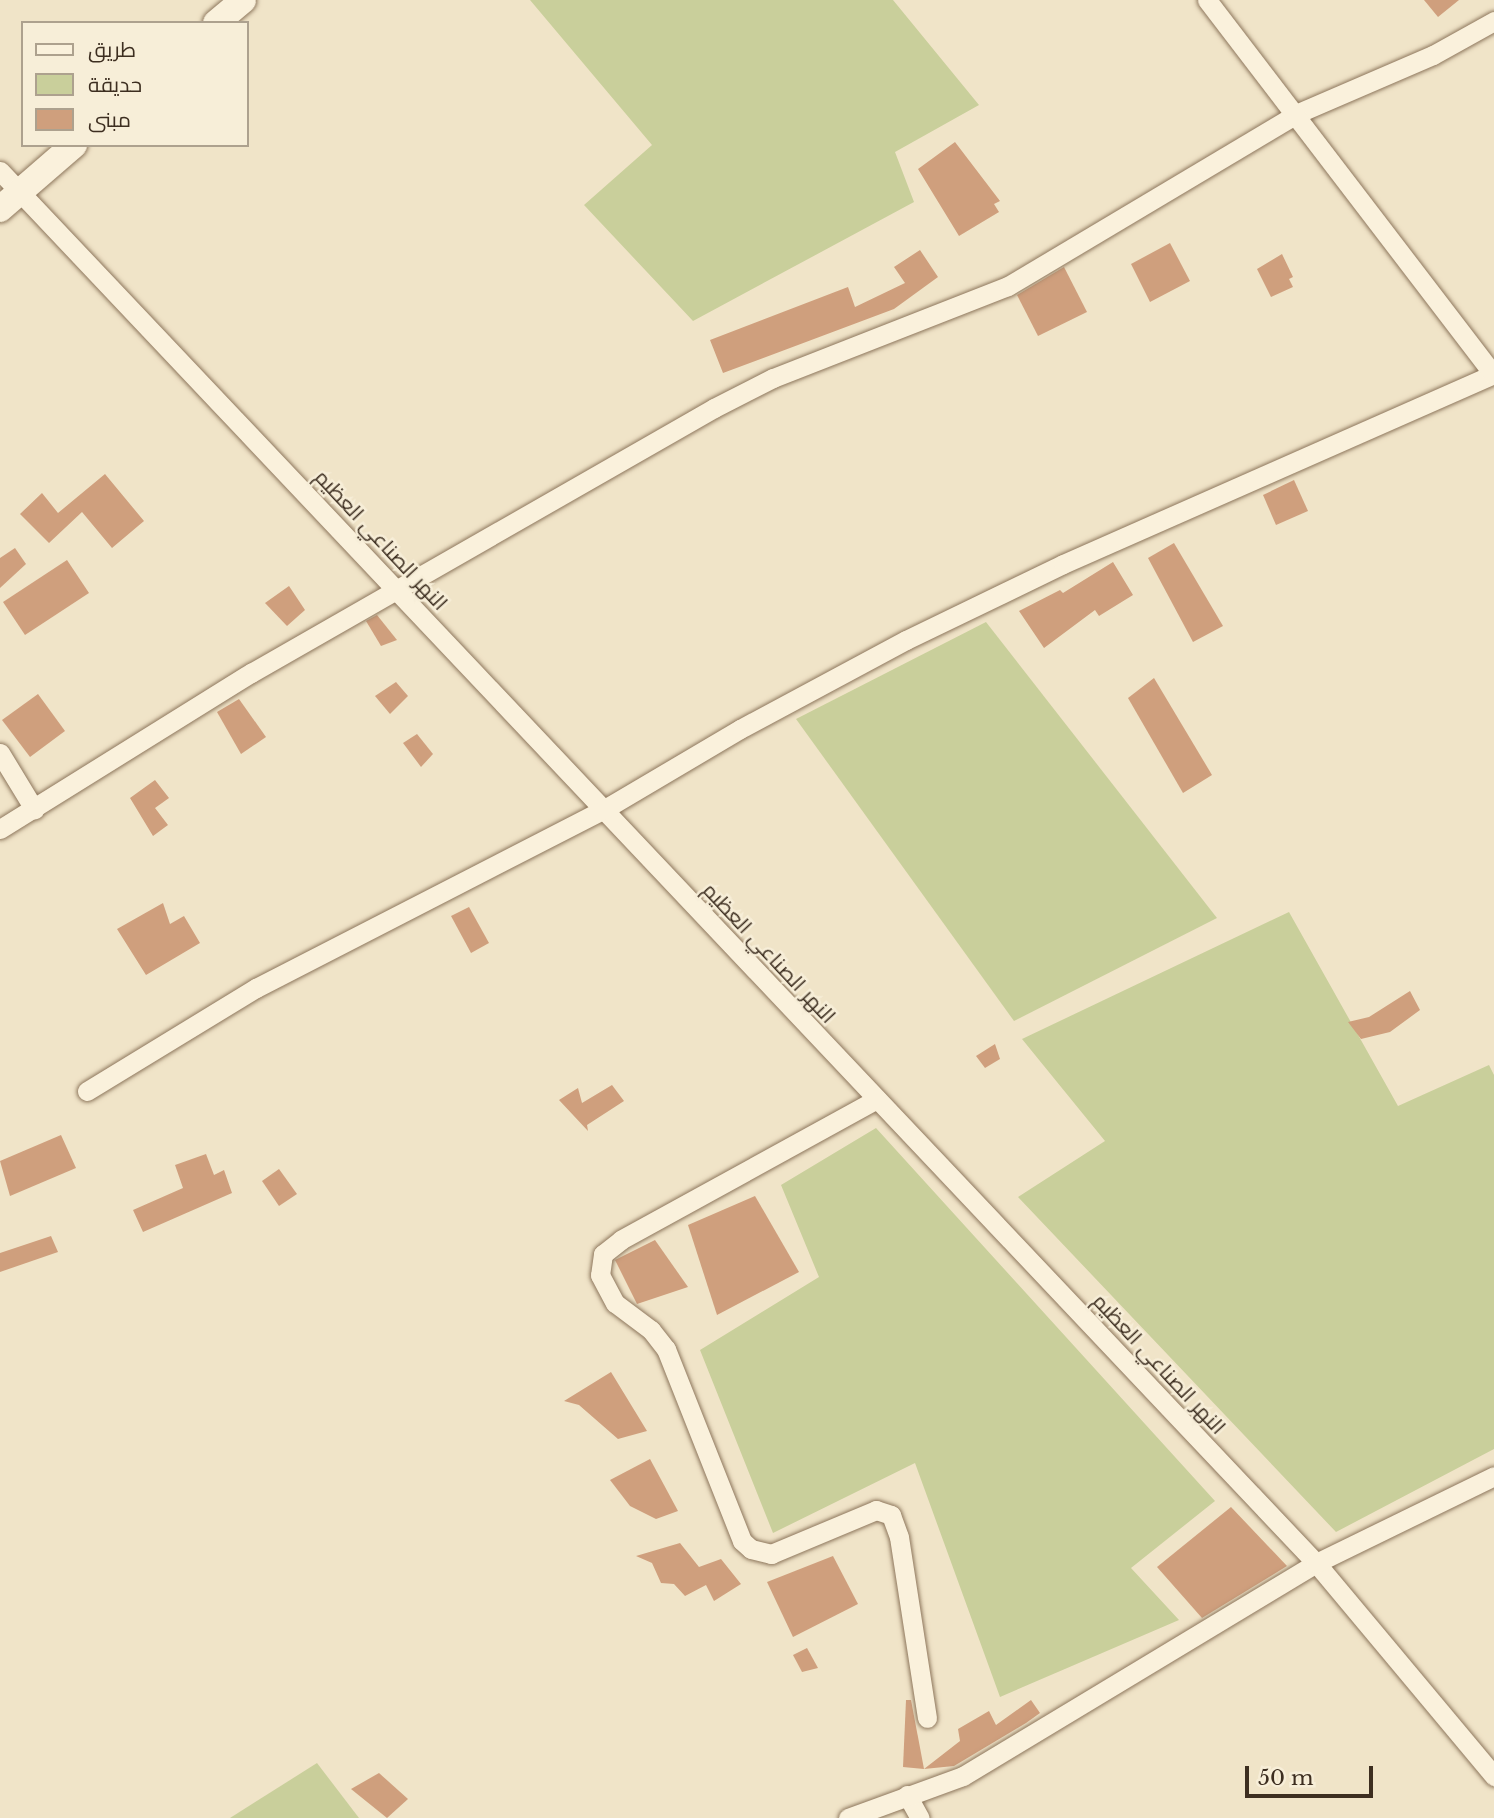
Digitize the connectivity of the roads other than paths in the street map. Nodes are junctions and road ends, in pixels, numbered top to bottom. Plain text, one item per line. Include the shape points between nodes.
1 (243, 0) edge
2 (1207, 0) edge
3 (218, 21) edge
4 (1494, 22) edge
5 (1296, 114) junction
6 (72, 147) edge
7 (0, 171) edge
8 (20, 192) junction
9 (0, 209) edge
10 (396, 588) junction
11 (0, 753) edge
12 (34, 808) junction
13 (603, 810) junction
14 (0, 829) edge
15 (87, 1091) dead end
16 (877, 1100) junction
17 (1494, 1476) edge
18 (1316, 1563) junction
19 (928, 1718) dead end
20 (1494, 1776) edge
21 (906, 1795) junction
22 (848, 1818) edge
23 (920, 1818) edge

1 - 3 street
2 - 5 street
4 - 5 street via 1433,55
5 - 10 street via 1008,286 773,378
5 - 13 street via 1493,374 1134,531 918,634 740,729
6 - 8 street
7 - 8 street, النهر الصناعي العظيم
8 - 9 street
8 - 10 street, النهر الصناعي العظيم
10 - 12 street
10 - 13 street, النهر الصناعي العظيم
11 - 12 street
12 - 14 street
13 - 15 street via 256,988
13 - 16 street, النهر الصناعي العظيم
16 - 18 street, النهر الصناعي العظيم
16 - 19 street via 621,1240 603,1254 600,1275 615,1303 651,1330 666,1349 743,1542 751,1549 771,1553 876,1510 891,1515 899,1536
17 - 18 street
18 - 20 street, النهر الصناعي العظيم
18 - 21 street via 964,1776
21 - 22 street
21 - 23 street

